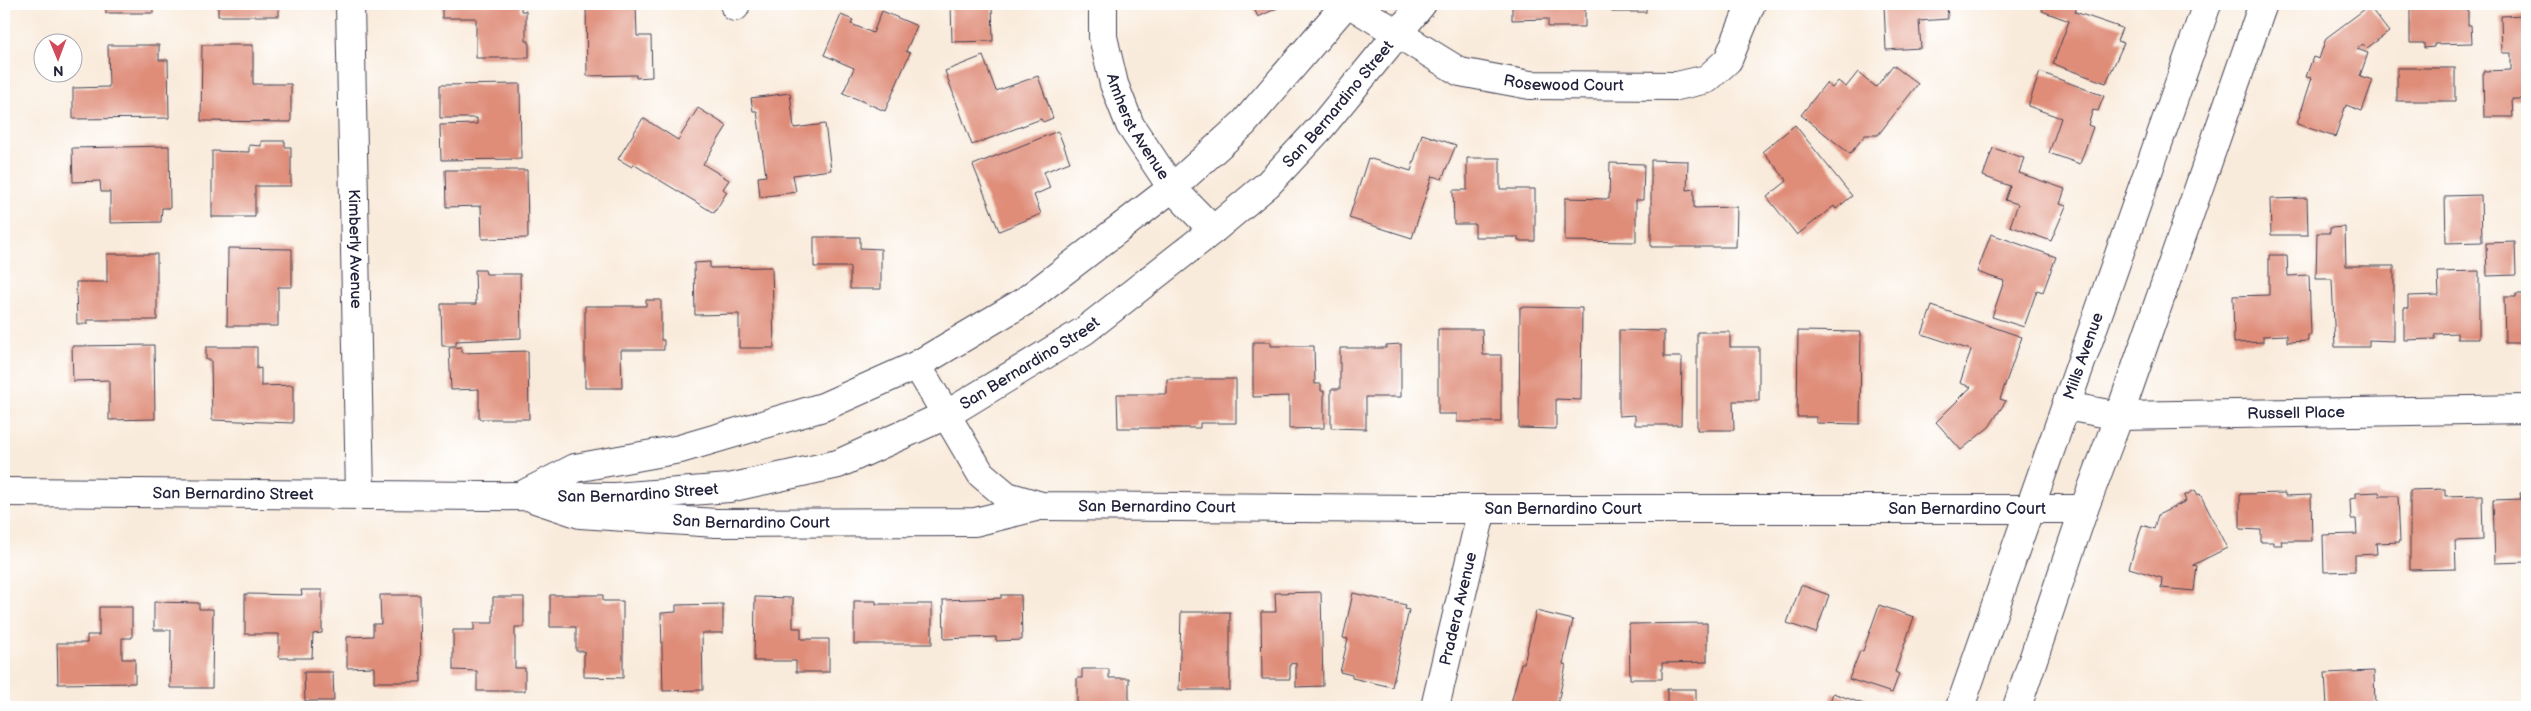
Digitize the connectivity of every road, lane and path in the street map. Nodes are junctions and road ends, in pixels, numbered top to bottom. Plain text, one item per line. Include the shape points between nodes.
1 (350, 4) edge
2 (1102, 4) edge
3 (1348, 4) edge
4 (1422, 4) edge
5 (1751, 4) edge
6 (2207, 4) edge
7 (2263, 4) edge
8 (1397, 33) junction
9 (1172, 188) junction
10 (1213, 230) junction
11 (917, 365) junction
12 (2066, 406) junction
13 (2527, 410) edge
14 (946, 415) junction
15 (2119, 416) junction
16 (4, 492) edge
17 (360, 494) junction
18 (522, 495) junction
19 (1041, 506) junction
20 (1482, 509) junction
21 (2029, 509) junction
22 (2084, 509) junction
23 (1435, 707) edge
24 (1960, 707) edge
25 (2017, 707) edge

1 - 17 main road, Kimberly Avenue
2 - 9 main road, Amherst Avenue via 1103,37 1114,84 1130,125
3 - 8 main road, Rosewood Court
3 - 9 main road, San Bernardino Street via 1244,123
4 - 8 main road, San Bernardino Street
5 - 8 main road, Rosewood Court via 1728,60 1707,79 1677,86 1521,84 1460,72
6 - 12 main road, Mills Avenue
7 - 15 main road
8 - 10 main road, San Bernardino Street via 1322,126 1268,184
9 - 10 main road, Amherst Avenue
9 - 11 main road, San Bernardino Street via 1026,301
10 - 14 main road, San Bernardino Street via 1084,331
11 - 14 main road, San Bernardino Court
11 - 18 main road, San Bernardino Street via 823,407 680,449 575,468
12 - 15 main road, Russell Place
12 - 21 main road, Mills Avenue
13 - 15 main road, Russell Place
14 - 18 main road, San Bernardino Street via 838,464 729,488 614,497
14 - 19 main road, San Bernardino Court via 981,474 1007,496
15 - 22 main road
16 - 17 main road, San Bernardino Street
17 - 18 main road, San Bernardino Street
18 - 19 main road, San Bernardino Court via 580,514 716,523 975,522
19 - 20 main road, San Bernardino Court
20 - 21 main road, San Bernardino Court
20 - 23 main road, Pradera Avenue
21 - 22 main road, San Bernardino Court
21 - 24 main road, Mills Avenue
22 - 25 main road

